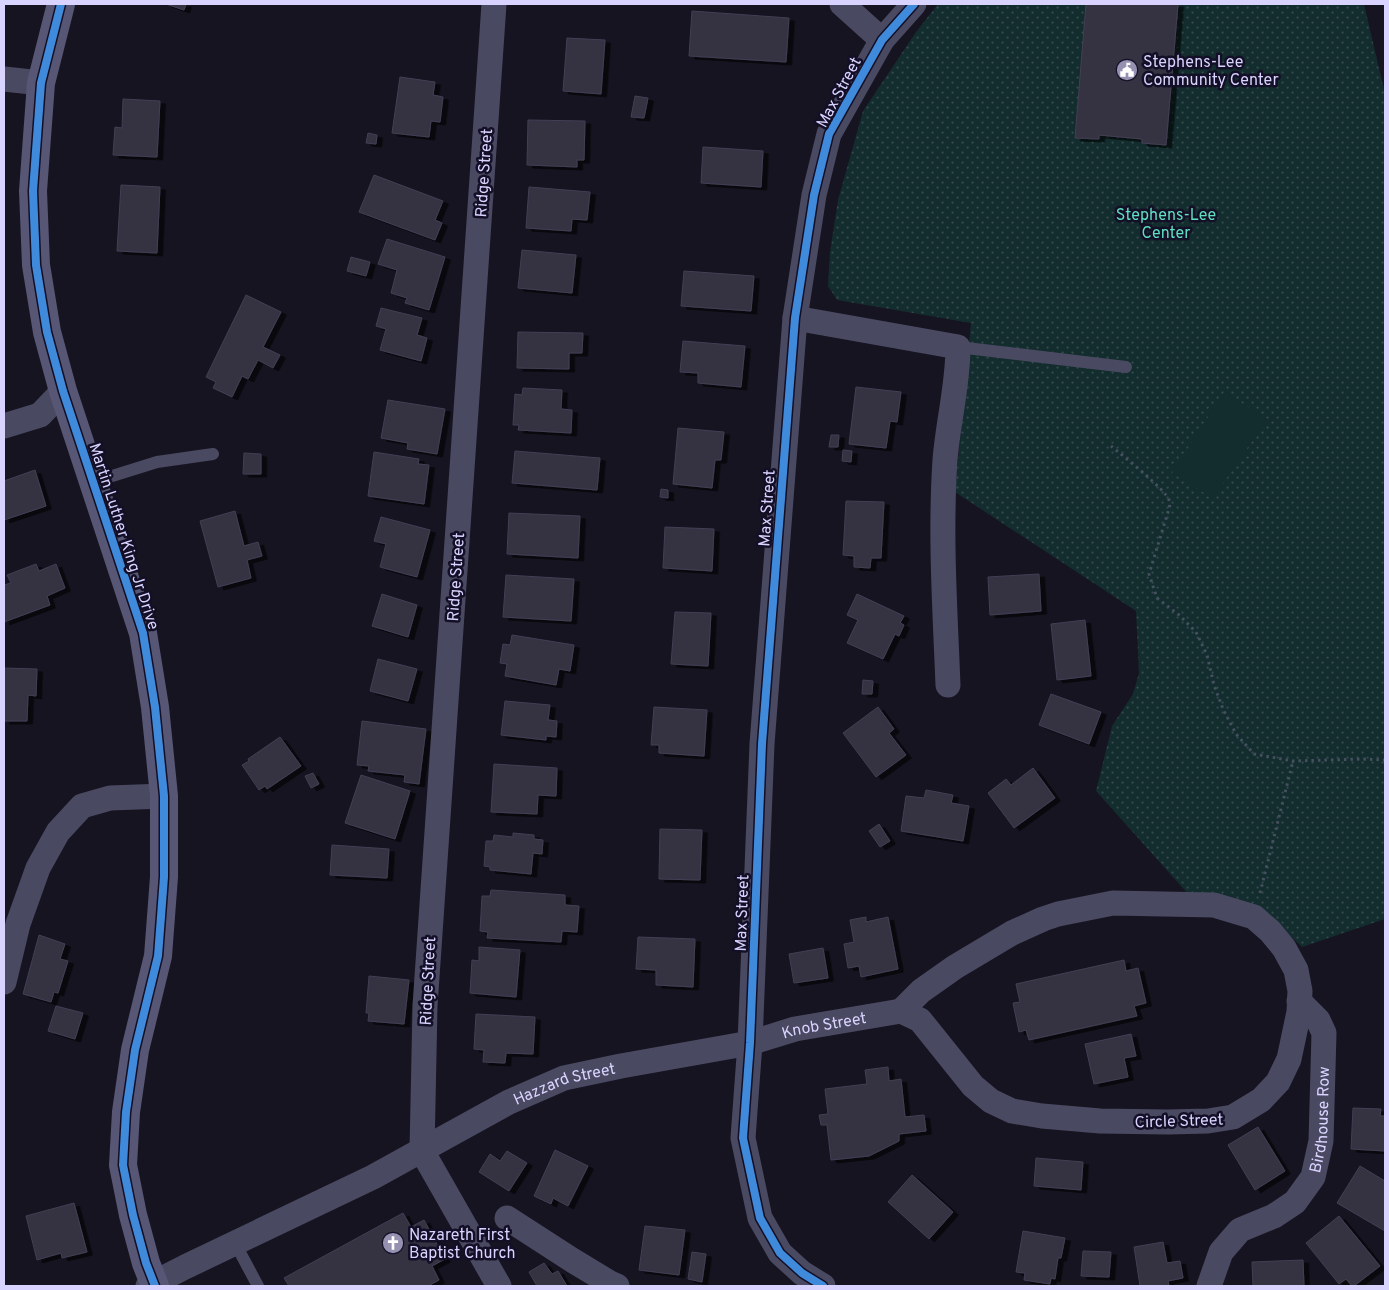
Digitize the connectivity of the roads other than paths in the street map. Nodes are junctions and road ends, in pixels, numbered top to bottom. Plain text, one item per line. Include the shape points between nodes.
1 (61, 4) edge
2 (494, 4) edge
3 (842, 4) edge
4 (914, 4) edge
5 (882, 40) junction
6 (4, 79) edge
7 (41, 84) junction
8 (795, 318) junction
9 (958, 347) junction
10 (1126, 367) dead end
11 (63, 391) junction
12 (4, 426) edge
13 (213, 454) dead end
14 (93, 482) junction
15 (948, 686) dead end
16 (164, 796) junction
17 (4, 982) edge
18 (1300, 1001) junction
19 (901, 1011) junction
20 (750, 1043) junction
21 (422, 1151) junction
22 (508, 1218) dead end
23 (235, 1243) junction
24 (793, 1280) edge
25 (152, 1285) edge
26 (258, 1286) edge
27 (499, 1286) edge
28 (617, 1286) edge
29 (823, 1286) edge
30 (1209, 1286) edge

1 - 7 main road, Martin Luther King Jr Drive
2 - 21 street, Ridge Street via 425,1006
3 - 5 street
4 - 5 street, Max Street
5 - 8 street, Max Street via 829,134 814,195
6 - 7 street
7 - 11 main road, Martin Luther King Jr Drive via 33,191 36,265 47,332
8 - 9 street
8 - 20 street, Max Street via 762,744
9 - 10 lane
9 - 15 street via 945,458 942,524
11 - 12 street via 40,415
11 - 14 main road, Martin Luther King Jr Drive
13 - 14 lane via 157,462
14 - 16 main road, Martin Luther King Jr Drive via 143,633
16 - 17 street via 110,798 82,806 58,832 38,868 18,924
16 - 25 main road, Martin Luther King Jr Drive via 164,877 158,956 135,1050 126,1112 123,1165
18 - 19 street, Circle Street via 1296,970 1284,948 1270,930 1254,918 1214,905 1113,903 1043,919 1012,933 920,991
18 - 19 street, Circle Street via 1289,1059 1278,1082 1261,1100 1233,1117 1208,1121 1100,1121 1012,1111 990,1101 973,1086 920,1020
18 - 30 street, Birdhouse Row via 1318,1020 1324,1033 1321,1141 1313,1176 1295,1202 1274,1216 1240,1230 1221,1252
19 - 20 street, Knob Street via 795,1029
20 - 21 street, Hazzard Street via 564,1078 509,1102
20 - 24 street via 743,1138 760,1218
21 - 23 street, Hazzard Street
21 - 27 street
22 - 28 street
23 - 25 street, Hazzard Street
23 - 26 lane
24 - 29 street

